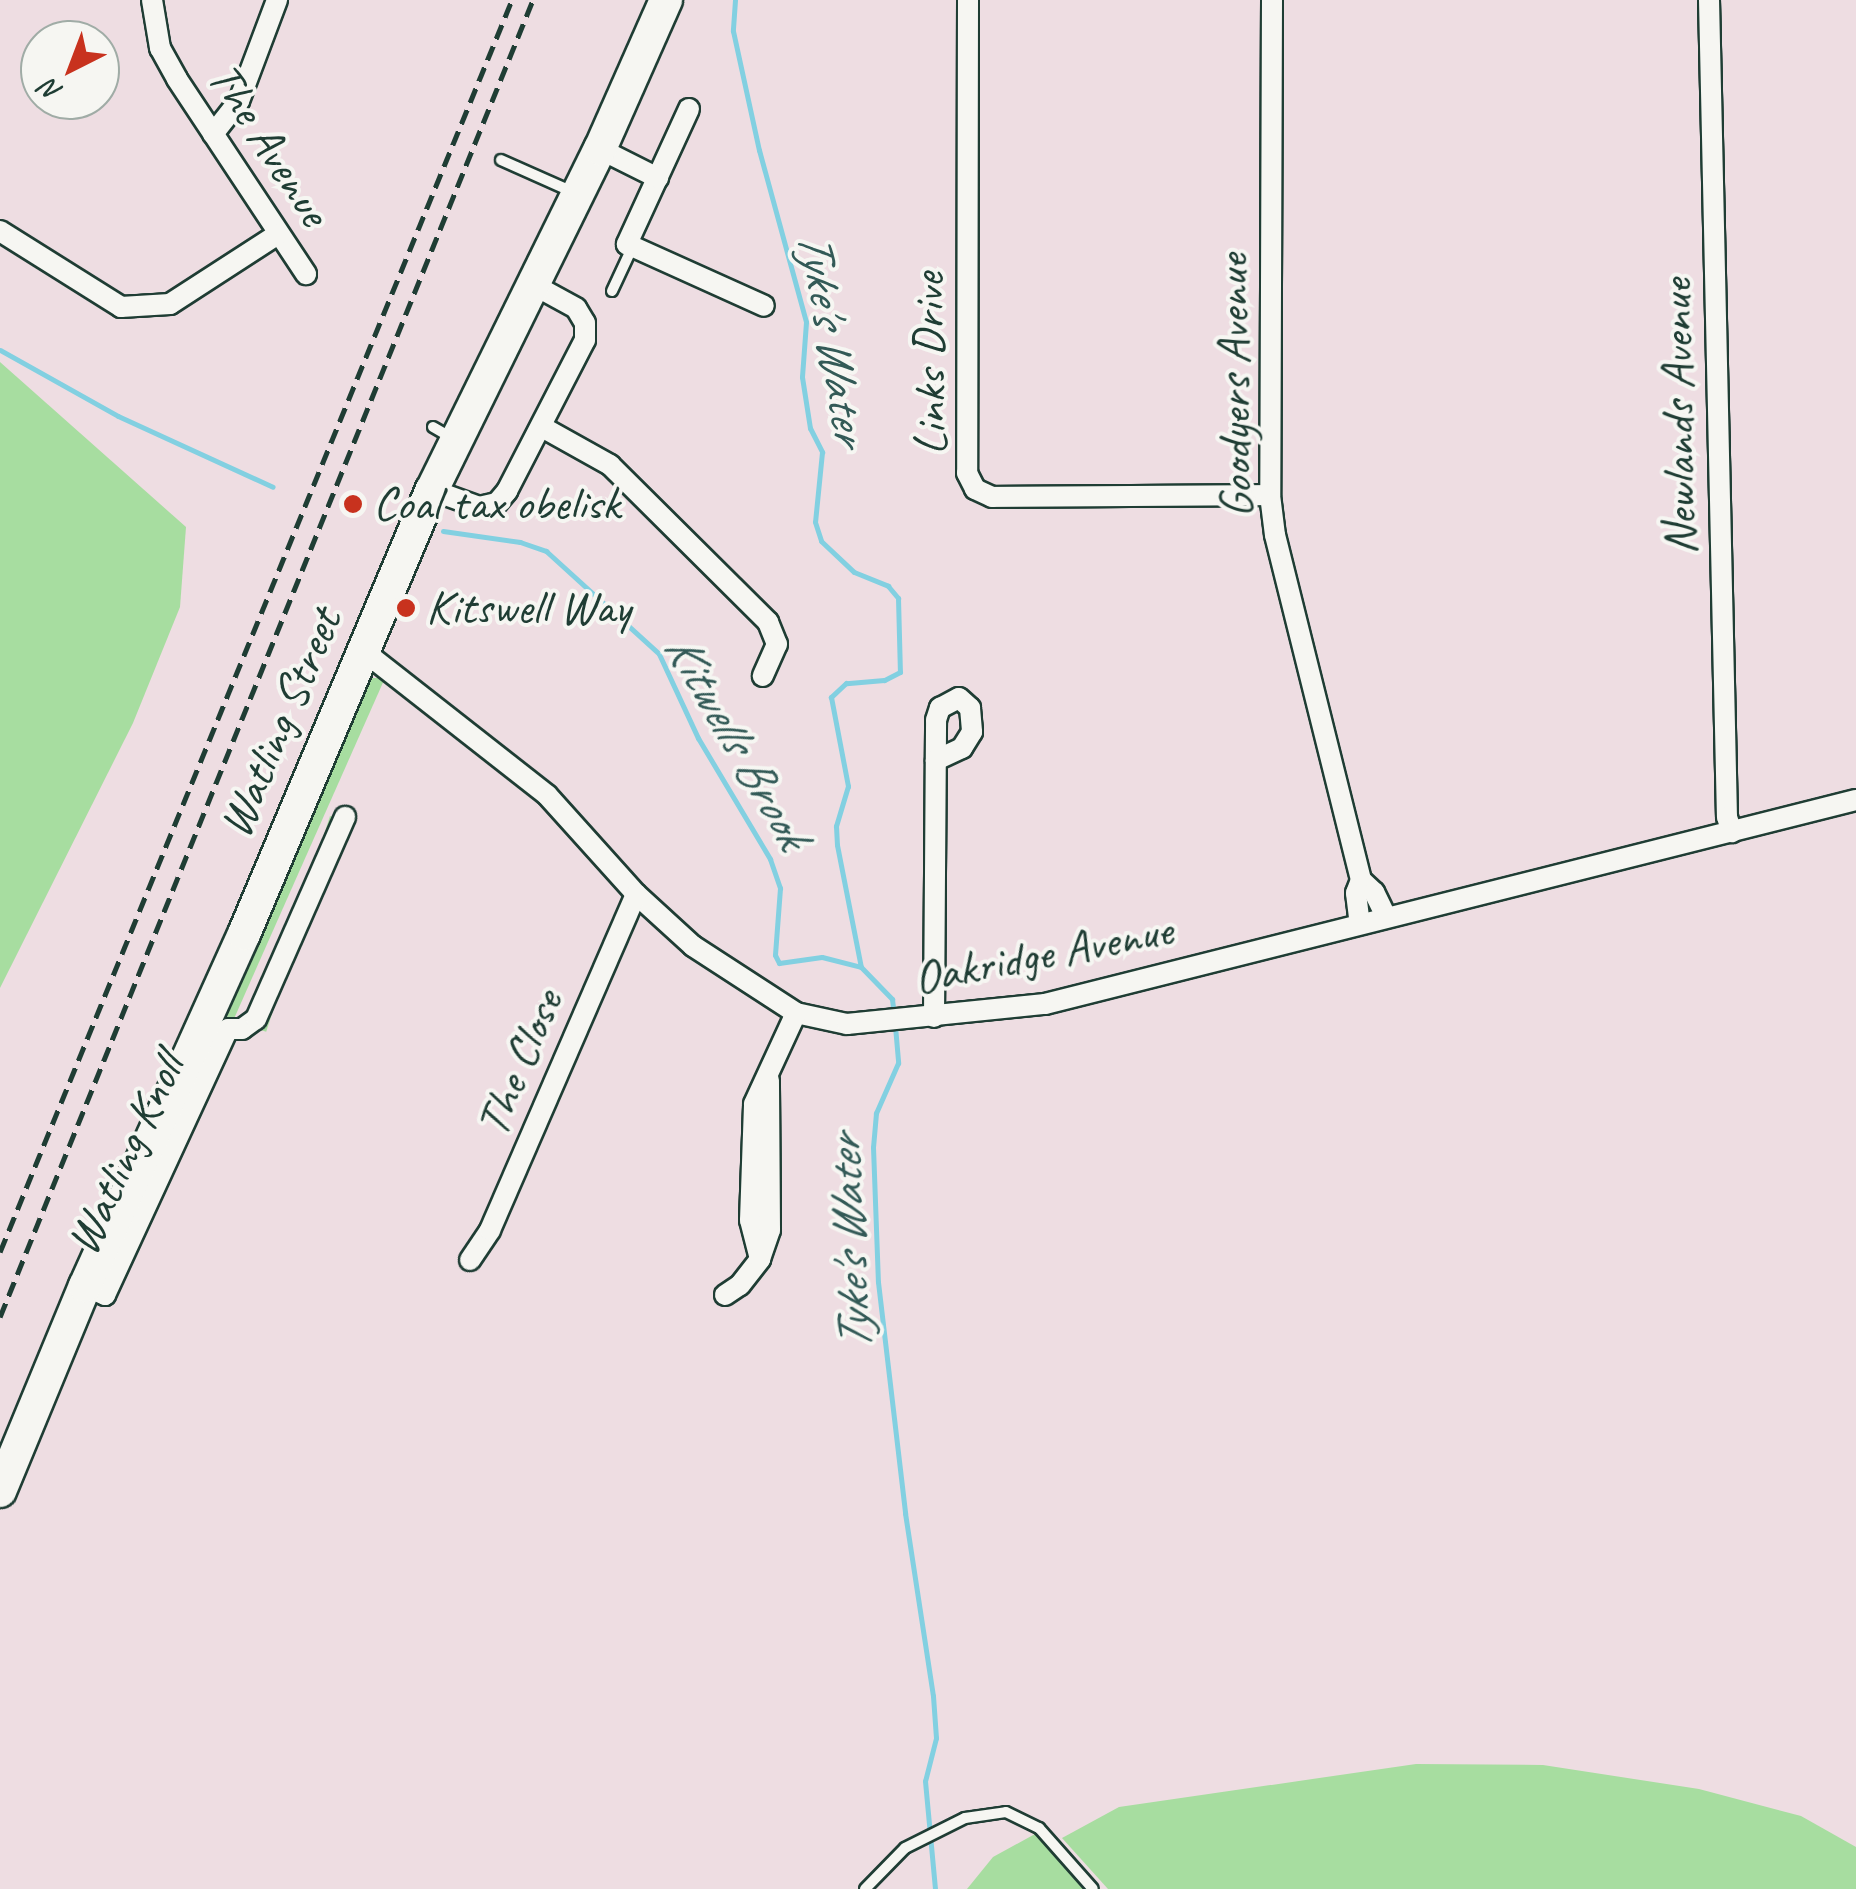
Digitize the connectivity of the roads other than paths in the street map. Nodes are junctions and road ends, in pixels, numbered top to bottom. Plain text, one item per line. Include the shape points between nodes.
1 (152, 0) edge
2 (277, 0) edge
3 (666, 0) edge
4 (968, 0) edge
5 (1272, 0) edge
6 (1708, 0) edge
7 (689, 109) dead end
8 (213, 134) junction
9 (600, 149) junction
10 (500, 160) dead end
11 (658, 178) junction
12 (579, 194) junction
13 (0, 231) edge
14 (278, 234) junction
15 (633, 246) junction
16 (306, 274) dead end
17 (534, 285) junction
18 (612, 291) dead end
19 (764, 306) dead end
20 (542, 427) junction
21 (432, 490) junction
22 (1270, 495) junction
23 (361, 649) junction
24 (762, 676) dead end
25 (936, 760) dead end
26 (1856, 800) edge
27 (345, 817) dead end
28 (1732, 832) junction
29 (1361, 880) junction
30 (636, 894) junction
31 (1386, 917) junction
32 (1360, 924) junction
33 (796, 1012) junction
34 (934, 1017) junction
35 (217, 1024) junction
36 (470, 1260) dead end
37 (725, 1295) dead end
38 (0, 1490) edge
39 (865, 1889) edge
40 (1093, 1889) edge

1 - 8 street, The Avenue via 160,48
2 - 8 street via 239,101
3 - 9 main road, Watling Street
4 - 22 street, Links Drive via 968,473 975,489 992,497
5 - 22 street, Goodyers Avenue
6 - 28 street, Newlands Avenue
7 - 11 street
8 - 14 street, The Avenue
9 - 11 street
9 - 12 main road, Watling Street
10 - 12 lane
11 - 15 street via 628,244
12 - 17 main road, Watling Street
13 - 14 street via 121,307 188,296
14 - 16 street, The Avenue
15 - 18 lane
15 - 19 street
17 - 20 street via 576,308 586,332
17 - 21 main road, Watling Street via 444,434
20 - 21 street via 497,503 479,507
20 - 24 street via 610,465 768,622 776,644
21 - 23 main road, Watling Street
22 - 29 street, Goodyers Avenue
23 - 30 street, Oakridge Avenue via 547,795
23 - 35 main road, Watling Street
25 - 34 street
26 - 28 street, Oakridge Avenue
27 - 35 street, Watling Knoll via 256,1019 242,1029
28 - 31 street, Oakridge Avenue
29 - 31 street, Goodyers Avenue
29 - 32 street, Goodyers Avenue
30 - 33 street, Oakridge Avenue via 693,946
30 - 36 street, The Close via 490,1230
31 - 32 street, Oakridge Avenue
32 - 34 street, Oakridge Avenue via 1045,1004
33 - 34 street, Oakridge Avenue via 848,1024
33 - 37 street via 769,1078 770,1230 760,1259
35 - 38 main road, Watling Street via 85,1286
39 - 40 lane via 904,1848 984,1813 1022,1816

